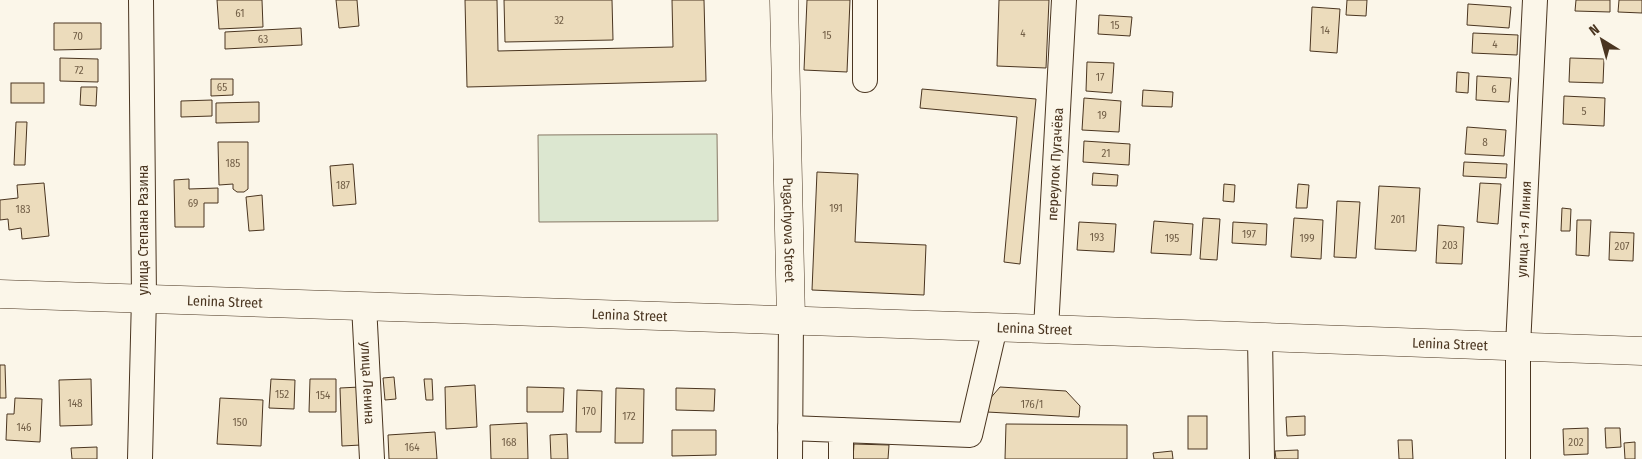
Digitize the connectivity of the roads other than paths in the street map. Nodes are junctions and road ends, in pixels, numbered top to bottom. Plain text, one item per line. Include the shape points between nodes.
1 (141, 0) edge
2 (784, 0) edge
3 (865, 0) edge
4 (1064, 0) edge
5 (1535, 0) edge
6 (865, 80) dead end
7 (0, 294) edge
8 (144, 297) junction
9 (364, 305) junction
10 (791, 320) junction
11 (995, 327) junction
12 (1046, 328) junction
13 (1260, 338) junction
14 (1518, 346) junction
15 (1642, 351) edge
16 (790, 428) junction
17 (841, 430) junction
18 (140, 459) edge
19 (372, 459) edge
20 (790, 459) edge
21 (841, 459) edge
22 (1262, 459) edge
23 (1518, 459) edge

1 - 8 street, улица Степана Разина
2 - 10 main road, Pugachyova Street
3 - 6 street
4 - 12 street, переулок Пугачёва
5 - 14 street, улица 1-я Линия
7 - 8 main road, Lenina Street
8 - 9 main road, Lenina Street
8 - 18 street, улица Степана Разина
9 - 10 main road, Lenina Street
9 - 19 street, улица Ленина
10 - 11 main road, Lenina Street
10 - 16 street, Pugachyova Street
11 - 12 main road, Lenina Street
11 - 17 street via 970,435
12 - 13 main road, Lenina Street
13 - 14 main road, Lenina Street
13 - 22 street
14 - 15 main road, Lenina Street
14 - 23 street, улица 1-я Линия
16 - 17 street
16 - 20 street, Pugachyova Street
17 - 21 street

